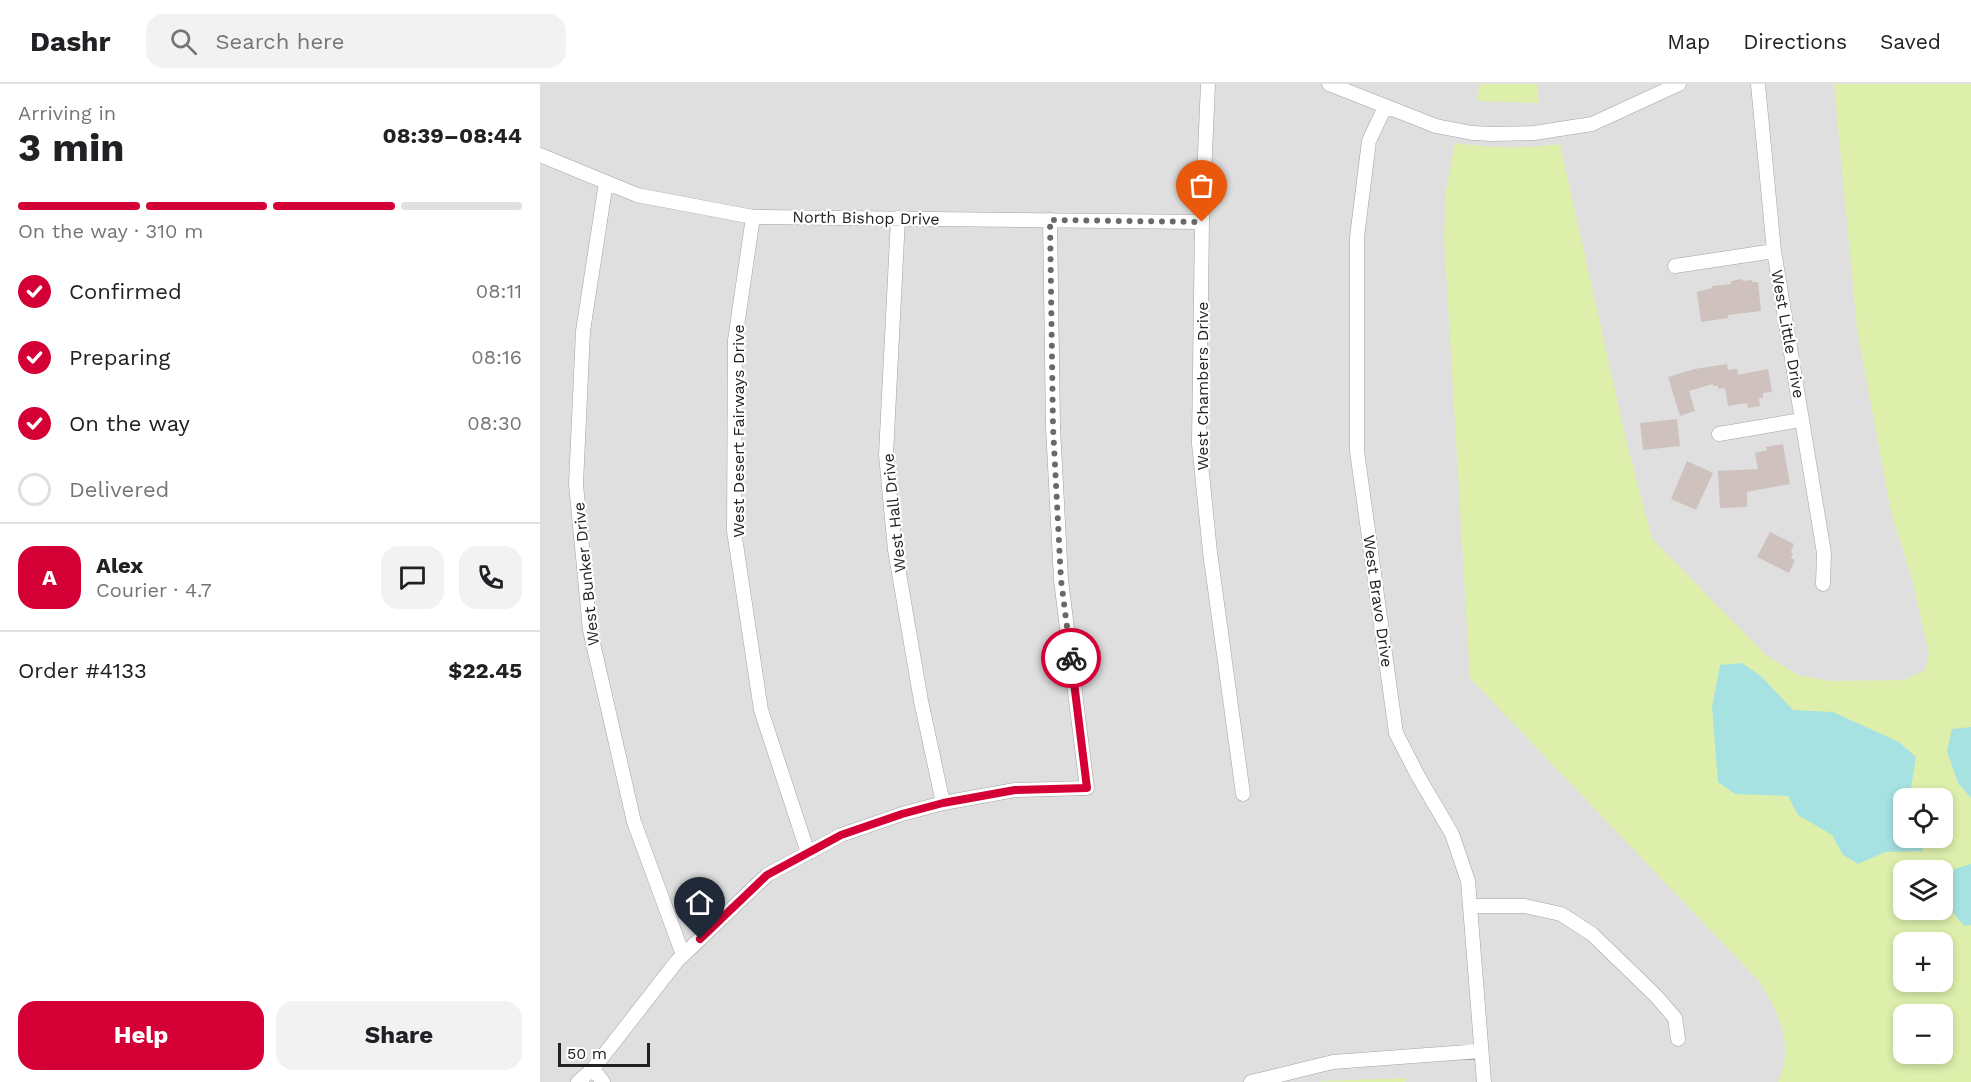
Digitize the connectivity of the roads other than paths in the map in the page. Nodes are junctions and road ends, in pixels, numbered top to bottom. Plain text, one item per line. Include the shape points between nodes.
1 (1208, 84) edge
2 (1329, 84) edge
3 (1679, 84) edge
4 (1758, 84) edge
5 (1385, 107) junction
6 (540, 155) edge
7 (606, 182) junction
8 (753, 217) junction
9 (898, 218) junction
10 (1050, 220) junction
11 (1202, 222) junction
12 (1774, 251) junction
13 (1675, 266) dead end
14 (1801, 420) junction
15 (1719, 435) dead end
16 (1823, 584) dead end
17 (1243, 794) dead end
18 (943, 803) junction
19 (808, 853) junction
20 (1470, 906) junction
21 (683, 955) junction
22 (1678, 1039) dead end
23 (1481, 1051) junction
24 (593, 1070) junction
25 (578, 1082) edge
26 (603, 1082) edge
27 (1251, 1082) edge
28 (1484, 1082) edge

1 - 11 street, West Chambers Drive
2 - 5 street
3 - 5 street via 1592,124 1534,133 1473,133 1436,126
4 - 12 street, West Little Drive
5 - 20 street, West Bravo Drive via 1369,141 1357,237 1357,451 1396,733 1452,834 1468,881
6 - 7 street, North Bishop Drive
7 - 8 street, North Bishop Drive via 637,195
7 - 21 street, West Bunker Drive via 583,331 576,484 590,630 634,822
8 - 9 street, North Bishop Drive
8 - 19 street, West Desert Fairways Drive via 735,340 734,531 761,710
9 - 10 street, North Bishop Drive
9 - 18 street, West Hall Drive via 886,455 895,550
10 - 11 street, North Bishop Drive
10 - 18 street via 1053,427 1061,580 1087,788 1015,790
11 - 17 street, West Chambers Drive via 1198,444
12 - 13 street
12 - 14 street, West Little Drive
14 - 15 street
14 - 16 street, West Little Drive via 1824,553
18 - 19 street via 841,835
19 - 21 street via 767,875
20 - 22 street via 1525,906 1562,914 1592,934 1656,996 1675,1018
20 - 23 street, West Bravo Drive
21 - 24 street
23 - 27 street via 1333,1062
23 - 28 street, West Bravo Drive
24 - 25 street
24 - 26 street

